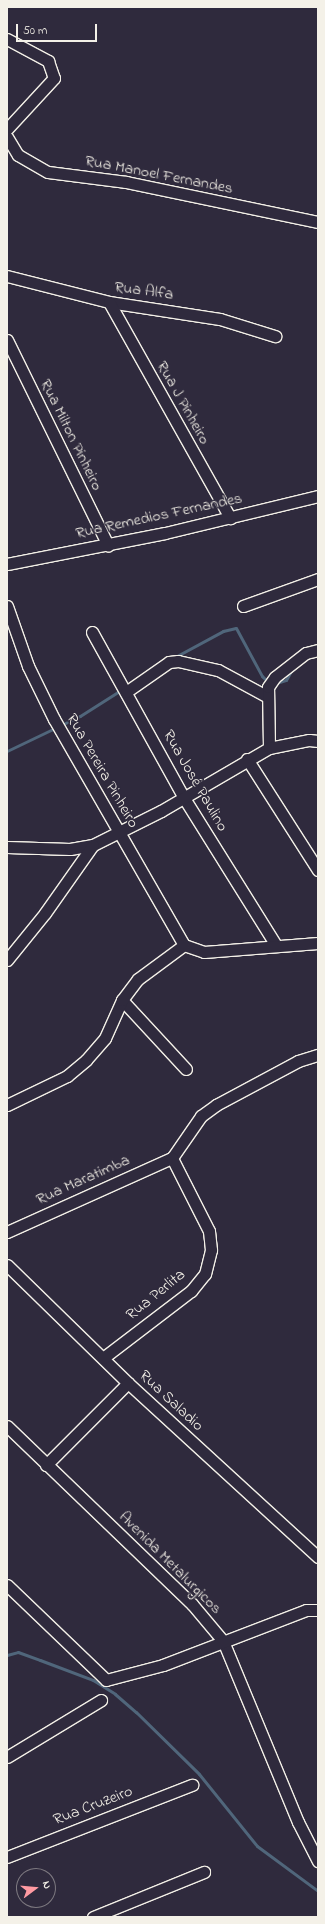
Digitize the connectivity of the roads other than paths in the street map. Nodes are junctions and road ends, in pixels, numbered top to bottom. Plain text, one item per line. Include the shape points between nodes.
1 (7, 40) edge
2 (7, 129) edge
3 (7, 137) edge
4 (318, 222) edge
5 (7, 276) edge
6 (109, 302) junction
7 (276, 336) dead end
8 (7, 340) edge
9 (318, 496) edge
10 (230, 518) junction
11 (108, 545) junction
12 (7, 564) edge
13 (318, 579) edge
14 (7, 606) edge
15 (243, 606) dead end
16 (92, 632) dead end
17 (318, 650) edge
18 (123, 687) junction
19 (266, 696) junction
20 (318, 741) edge
21 (269, 748) junction
22 (247, 759) junction
23 (184, 798) junction
24 (120, 833) junction
25 (93, 845) junction
26 (7, 847) edge
27 (318, 870) edge
28 (318, 943) edge
29 (184, 945) junction
30 (276, 945) junction
31 (7, 960) edge
32 (122, 1000) junction
33 (318, 1055) edge
34 (186, 1069) dead end
35 (7, 1105) edge
36 (172, 1158) junction
37 (7, 1232) edge
38 (7, 1265) edge
39 (103, 1358) junction
40 (128, 1383) junction
41 (7, 1426) edge
42 (46, 1465) junction
43 (318, 1557) edge
44 (7, 1585) edge
45 (318, 1610) edge
46 (223, 1641) junction
47 (101, 1700) dead end
48 (7, 1757) edge
49 (192, 1785) dead end
50 (7, 1857) edge
51 (318, 1861) edge
52 (204, 1872) dead end
53 (93, 1917) edge

1 - 2 street via 48,61 54,78
3 - 4 street, Rua Manoel Fernandes via 18,155 48,172 126,182
5 - 6 street, Rua Alfa
6 - 7 street, Rua Alfa via 195,314
6 - 10 street, Rua J Pinheiro
8 - 11 street, Rua Milton Pinheiro
9 - 10 street, Rua Remedios Fernandes
10 - 11 street, Rua Remedios Fernandes
11 - 12 street, Rua Remedios Fernandes
13 - 15 street
14 - 24 street, Rua Pereira Pinheiro via 28,666 54,719
16 - 18 street, Rua José Paulino
17 - 19 street via 306,652 275,677 268,687
18 - 19 street via 169,662 178,661 218,670
18 - 23 street, Rua José Paulino
19 - 21 street
20 - 21 street via 310,740
21 - 22 street
22 - 23 street
22 - 27 street
23 - 24 street
23 - 30 street, Rua José Paulino
24 - 25 street
24 - 29 street, Rua Pereira Pinheiro
25 - 26 street via 70,849
25 - 31 street via 45,913
28 - 30 street
29 - 30 street via 204,952
29 - 32 street via 138,979
32 - 34 street
32 - 35 street via 105,1038 86,1060 67,1076
33 - 36 street via 298,1061 216,1105 201,1116
36 - 37 street, Rua Maratimba
36 - 39 street, Rua Perlita via 209,1231 211,1250 205,1274 191,1291
38 - 39 street, Rua Saladio
39 - 40 street, Rua Saladio
40 - 42 street
40 - 43 street, Rua Saladio
41 - 42 street, Avenida Metalurgicos
42 - 46 street, Avenida Metalurgicos via 192,1604
44 - 46 street via 106,1680 163,1665
45 - 46 street via 306,1610
46 - 51 street, Avenida Metalurgicos via 298,1822
47 - 48 street
49 - 50 street, Rua Cruzeiro
52 - 53 street

